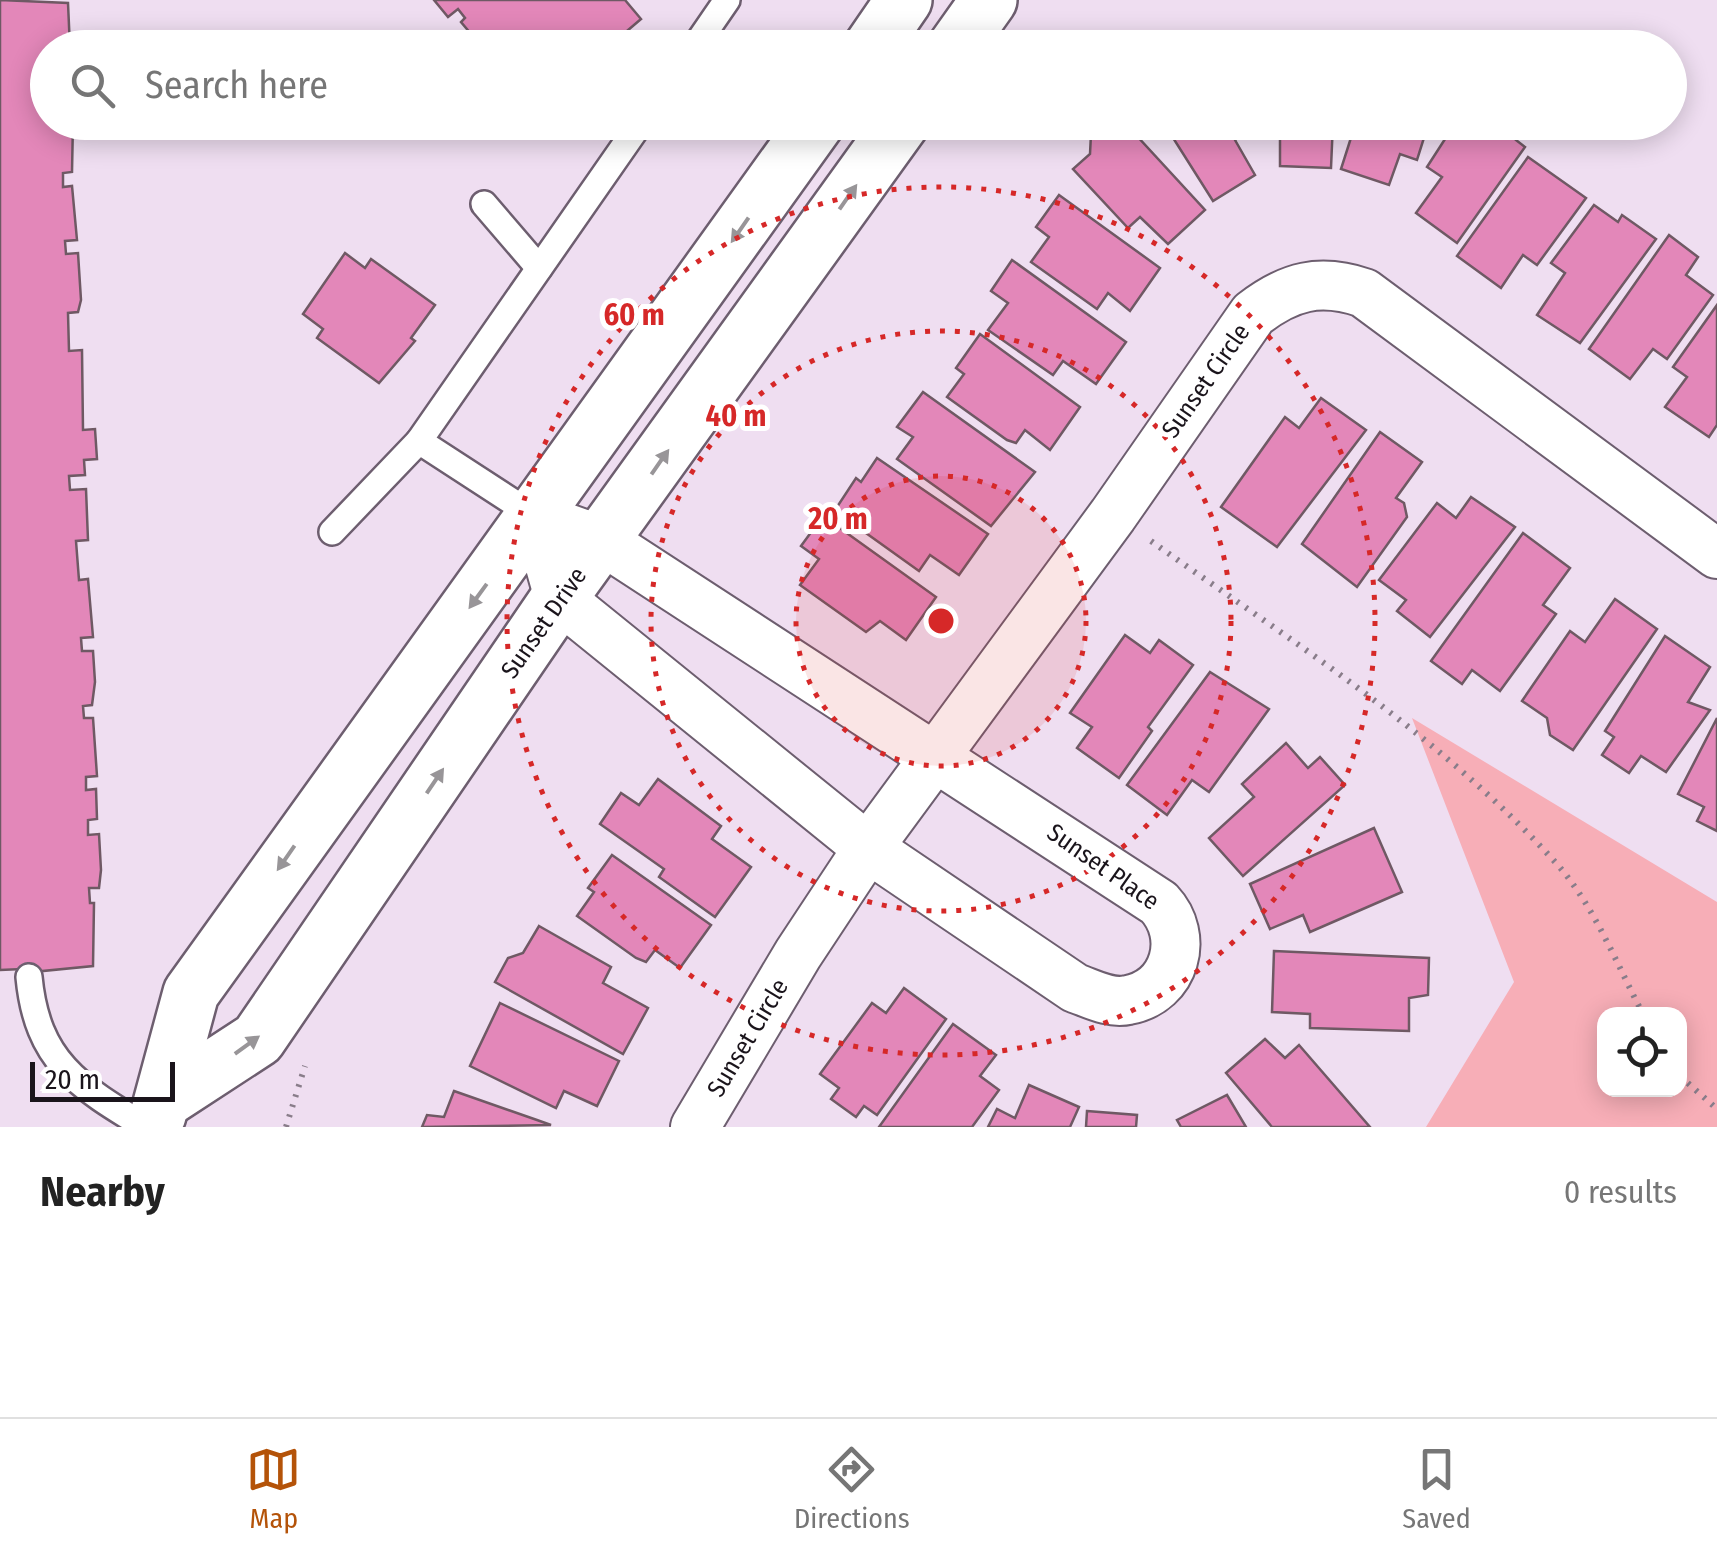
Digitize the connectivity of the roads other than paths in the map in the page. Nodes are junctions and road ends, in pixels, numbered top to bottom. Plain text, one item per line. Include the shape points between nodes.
1 (727, 0) edge
2 (904, 0) edge
3 (989, 0) edge
4 (706, 30) edge
5 (883, 30) edge
6 (968, 30) edge
7 (628, 140) edge
8 (804, 140) edge
9 (889, 140) edge
10 (484, 204) dead end
11 (539, 268) junction
12 (419, 441) junction
13 (536, 517) junction
14 (332, 532) dead end
15 (603, 541) junction
16 (1717, 554) edge
17 (559, 598) junction
18 (939, 756) junction
19 (868, 848) junction
20 (30, 977) dead end
21 (155, 1118) edge
22 (695, 1127) edge

1 - 4 lane
2 - 5 street
3 - 6 street
7 - 11 lane
8 -> 13 street
15 -> 9 street, Sunset Drive
10 - 11 lane
11 - 12 lane
12 - 13 lane
12 - 14 lane
13 - 15 street
13 - 17 street
13 -> 21 street via 191,993
15 - 17 street, Sunset Drive
15 - 18 street
16 - 18 street, Sunset Circle via 1364,293 1338,284 1304,285 1252,314
17 - 19 street
21 -> 17 street, Sunset Drive via 258,1039
18 - 19 street, Sunset Circle
18 - 19 street, Sunset Place via 1160,903 1176,931 1174,966 1164,980 1130,1000 1105,1000 1075,988
19 - 22 street, Sunset Circle
20 - 21 lane via 33,1015 61,1066 94,1096

